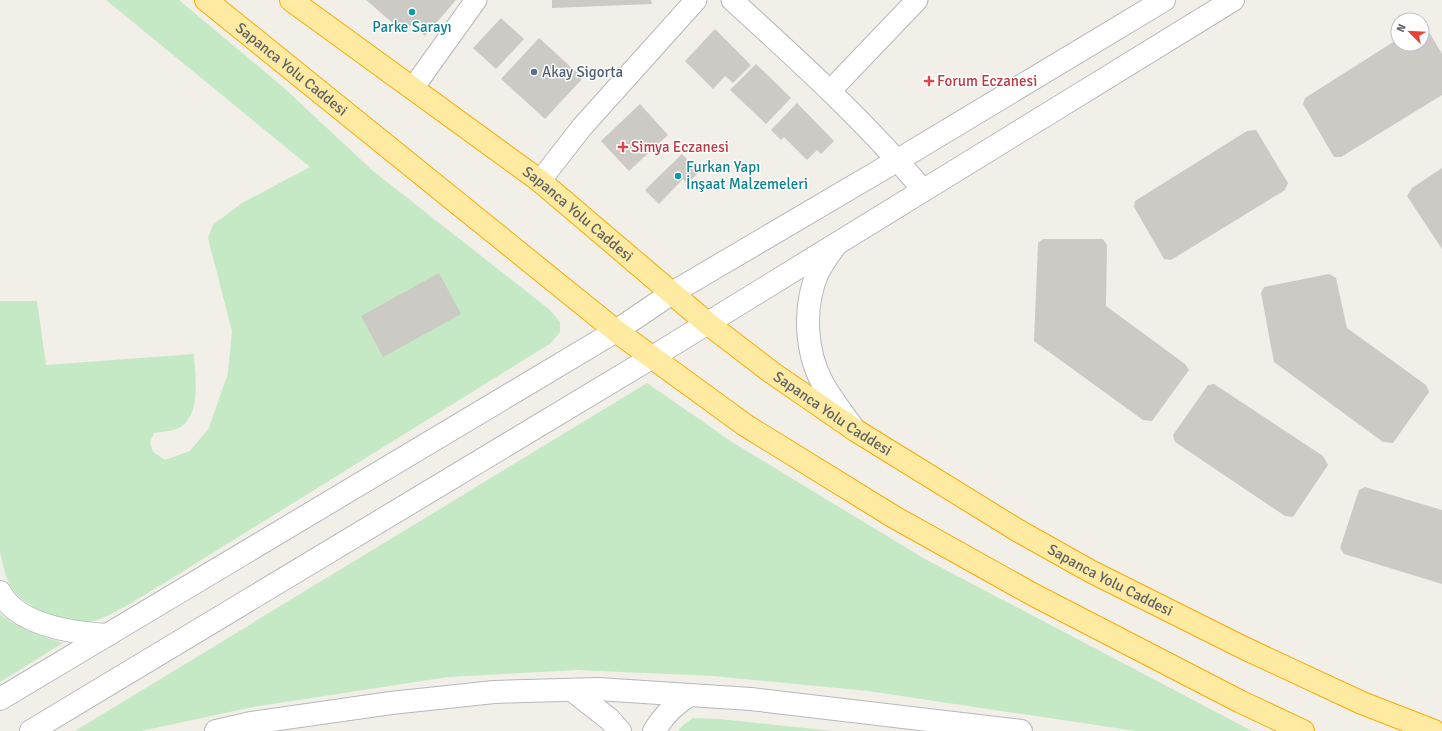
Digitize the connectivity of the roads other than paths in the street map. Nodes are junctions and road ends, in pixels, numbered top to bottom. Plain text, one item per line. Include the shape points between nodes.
1 (206, 0) edge
2 (476, 0) edge
3 (696, 0) edge
4 (732, 0) edge
5 (917, 0) edge
6 (1164, 0) edge
7 (1233, 0) edge
8 (298, 3) edge
9 (413, 88) junction
10 (831, 90) junction
11 (898, 160) junction
12 (540, 181) junction
13 (923, 190) junction
14 (838, 242) junction
15 (672, 293) junction
16 (707, 323) junction
17 (616, 331) junction
18 (650, 358) junction
19 (855, 430) junction
20 (0, 592) edge
21 (108, 634) junction
22 (572, 690) junction
23 (690, 695) junction
24 (0, 699) edge
25 (250, 727) edge
26 (31, 731) edge
27 (216, 731) edge
28 (620, 731) edge
29 (654, 731) edge
30 (1021, 731) edge
31 (1303, 731) edge
32 (1434, 731) edge

1 - 17 highway, Sapanca Yolu Caddesi
2 - 9 street
3 - 12 street via 582,127
4 - 10 street
5 - 10 street
6 - 11 street
7 - 13 street
8 - 9 highway, Sapanca Yolu Caddesi
9 - 12 highway, Sapanca Yolu Caddesi
10 - 11 street
11 - 13 street
11 - 15 street
12 - 15 highway, Sapanca Yolu Caddesi
13 - 14 street
14 - 16 street
14 - 19 street via 819,271 812,290 808,313 809,339 823,384
15 - 16 highway, Sapanca Yolu Caddesi
15 - 17 street
16 - 18 street
16 - 19 highway, Sapanca Yolu Caddesi via 771,372
17 - 18 highway, Sapanca Yolu Caddesi
17 - 21 street
18 - 26 street
18 - 31 highway, Sapanca Yolu Caddesi via 758,434 894,518 1032,594 1241,702
19 - 32 highway, Sapanca Yolu Caddesi via 1010,526 1090,571 1244,648 1362,703
20 - 21 street via 11,606 25,616 43,623 81,633
21 - 24 street
22 - 23 street
22 - 25 street via 494,692 392,703
22 - 28 street
23 - 29 street via 675,704
23 - 30 street via 758,700
25 - 27 street

